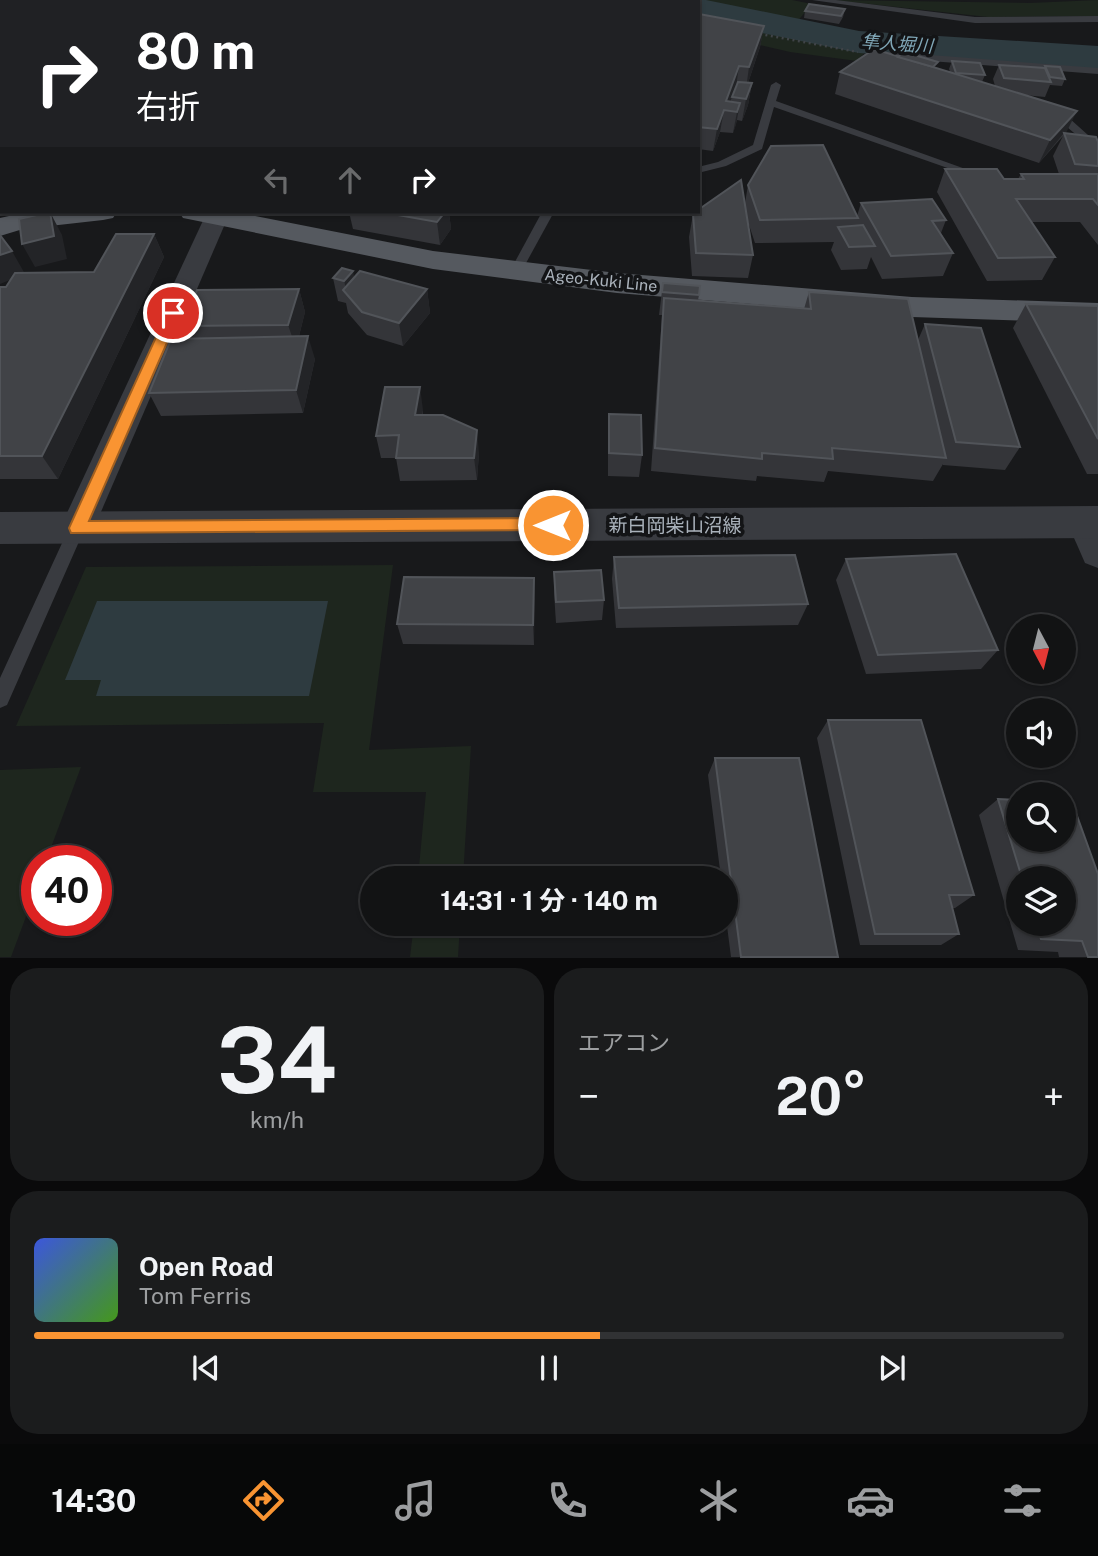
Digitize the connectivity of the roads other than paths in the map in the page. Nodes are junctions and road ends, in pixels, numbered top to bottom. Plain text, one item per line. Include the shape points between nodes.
1 (816, 0) edge
2 (1098, 19) edge
3 (889, 68) edge
4 (1098, 71) edge
5 (776, 85) dead end
6 (771, 103) junction
7 (1040, 113) edge
8 (1098, 150) edge
9 (700, 170) edge
10 (989, 179) edge
11 (85, 214) edge
12 (547, 214) edge
13 (218, 215) edge
14 (0, 227) edge
15 (516, 271) junction
16 (1098, 313) edge
17 (0, 528) edge
18 (77, 528) junction
19 (1093, 533) edge
20 (7, 667) edge
21 (0, 699) edge

1 - 2 lane via 975,20
3 - 4 lane via 876,62 883,56
5 - 6 lane
6 - 9 lane via 758,147
6 - 10 lane
7 - 8 lane via 1066,120
11 - 14 main road
12 - 15 lane
13 - 15 main road, Ageo-Kuki Line via 433,260
13 - 18 street
15 - 16 main road, Ageo-Kuki Line via 924,308
17 - 18 street, 新白岡柴山沼線
18 - 19 street, 新白岡柴山沼線
18 - 20 lane
20 - 21 lane

